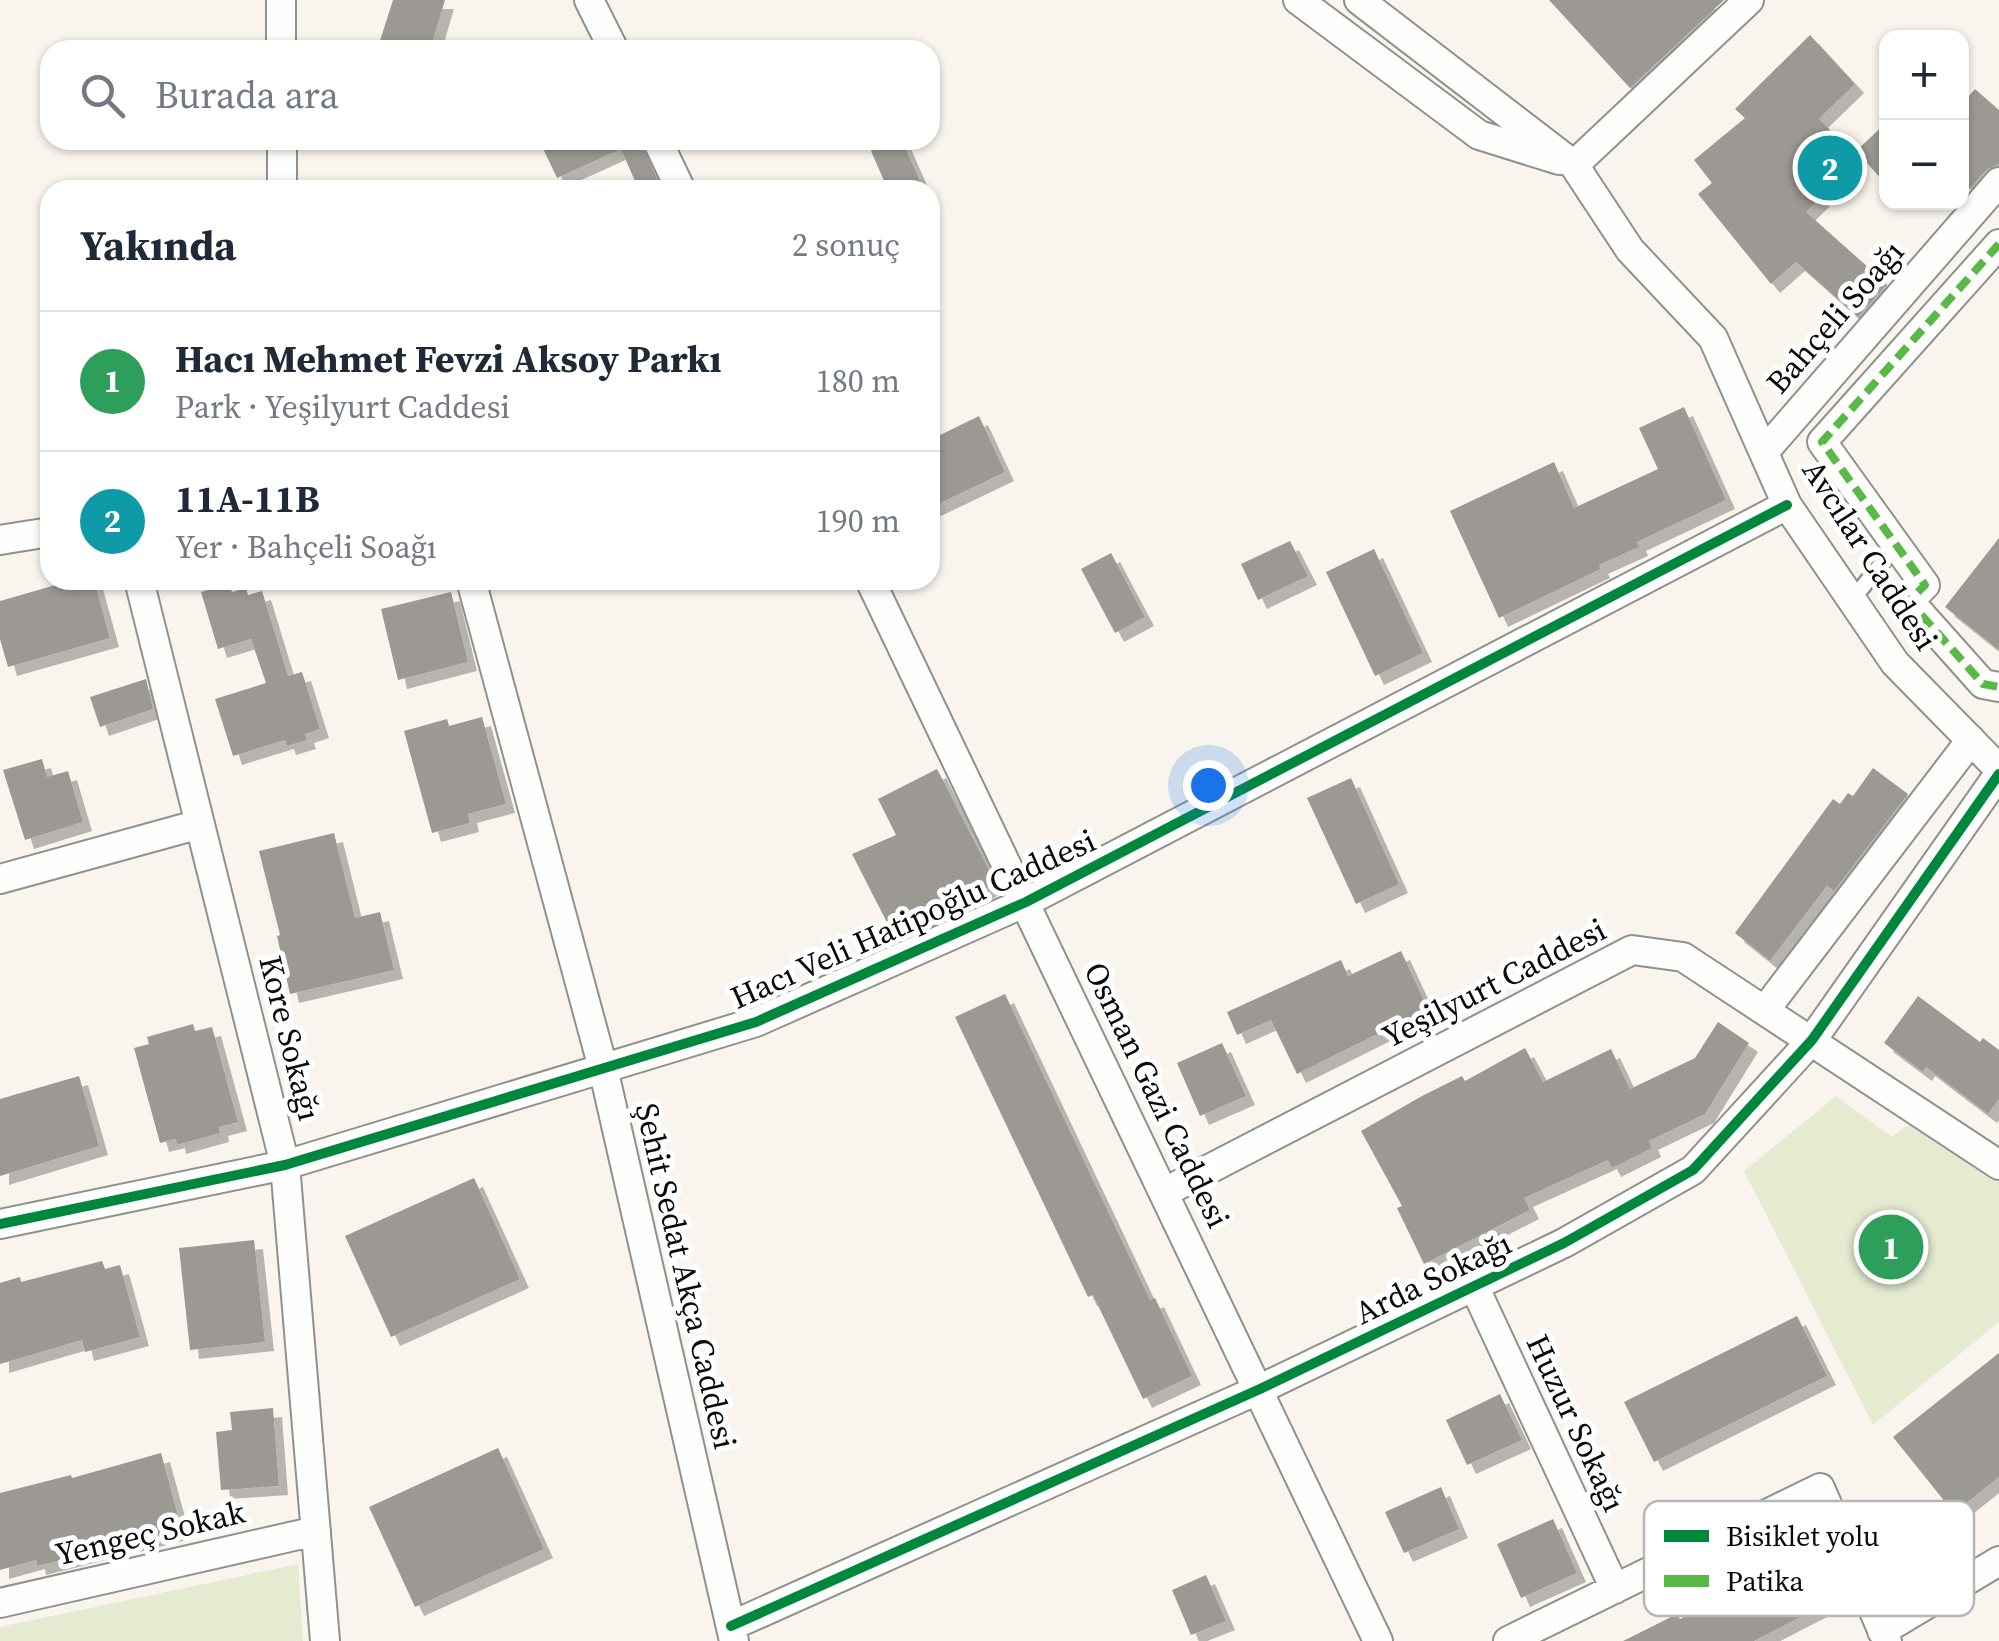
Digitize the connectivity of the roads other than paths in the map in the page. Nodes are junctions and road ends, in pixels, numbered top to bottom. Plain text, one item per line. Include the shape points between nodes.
1 (280, 0) edge
2 (590, 0) edge
3 (1298, 0) edge
4 (1749, 0) edge
5 (1365, 2) edge
6 (1343, 34) junction
7 (281, 40) edge
8 (609, 40) edge
9 (282, 150) edge
10 (662, 150) edge
11 (1574, 164) junction
12 (282, 180) edge
13 (676, 180) edge
14 (1999, 182) edge
15 (1999, 244) edge
16 (1764, 452) junction
17 (1787, 505) junction
18 (40, 534) edge
19 (0, 540) edge
20 (1895, 547) junction
21 (142, 590) edge
22 (474, 590) edge
23 (875, 590) edge
24 (1852, 600) junction
25 (1999, 687) edge
26 (1971, 740) junction
27 (1999, 772) edge
28 (200, 824) junction
29 (0, 879) edge
30 (1026, 902) junction
31 (1765, 1010) junction
32 (1812, 1040) junction
33 (603, 1068) junction
34 (285, 1165) junction
35 (1999, 1166) edge
36 (1165, 1192) junction
37 (0, 1224) edge
38 (1474, 1286) junction
39 (1260, 1389) junction
40 (1794, 1501) edge
41 (1826, 1501) edge
42 (316, 1531) junction
43 (1999, 1561) edge
44 (1644, 1575) edge
45 (1974, 1577) edge
46 (1615, 1589) junction
47 (0, 1603) edge
48 (1915, 1616) edge
49 (733, 1634) edge
50 (1884, 1636) edge
51 (325, 1641) edge
52 (1378, 1641) edge
53 (1508, 1641) edge

1 - 7 street
2 - 8 street
3 - 6 street
4 - 11 street
5 - 6 lane
5 - 11 street, Avcılar Caddesi
6 - 11 street via 1480,135
9 - 12 street
10 - 13 street
11 - 16 street, Avcılar Caddesi via 1630,250 1713,338
14 - 16 street, Bahçeli Soağı
15 - 20 street via 1822,442
16 - 17 street, Avcılar Caddesi
17 - 24 street, Avcılar Caddesi
17 - 30 street, Hacı Veli Hatipoğlu Caddesi
18 - 19 street
20 - 24 lane
20 - 25 street via 1925,585 1909,601 1983,684
21 - 28 street, Kore Sokağı
22 - 33 street, Şehit Sedat Akça Caddesi
23 - 30 street, Osman Gazi Caddesi
24 - 26 street, Avcılar Caddesi via 1894,664
26 - 27 street, Avcılar Caddesi
26 - 31 street
27 - 32 street, Arda Sokağı
28 - 29 street
28 - 34 street, Kore Sokağı
30 - 33 street, Hacı Veli Hatipoğlu Caddesi via 756,1022
30 - 36 street, Osman Gazi Caddesi
31 - 32 street, Yeşilyurt Caddesi
31 - 36 street, Yeşilyurt Caddesi via 1683,957 1632,950
32 - 35 street, Yeşilyurt Caddesi
32 - 38 street, Arda Sokağı via 1693,1170
33 - 34 street, Hacı Veli Hatipoğlu Caddesi
33 - 49 street, Şehit Sedat Akça Caddesi
34 - 37 street, Hacı Veli Hatipoğlu Caddesi
34 - 42 street, Kore Sokağı
36 - 39 street, Osman Gazi Caddesi
38 - 39 street, Arda Sokağı
38 - 46 street, Huzur Sokağı
39 - 49 street, Arda Sokağı
39 - 52 street, Osman Gazi Caddesi
40 - 41 street via 1820,1488
42 - 47 street, Yengeç Sokak
42 - 51 street, Kore Sokağı
43 - 45 street
44 - 46 street
46 - 53 street
48 - 50 street

